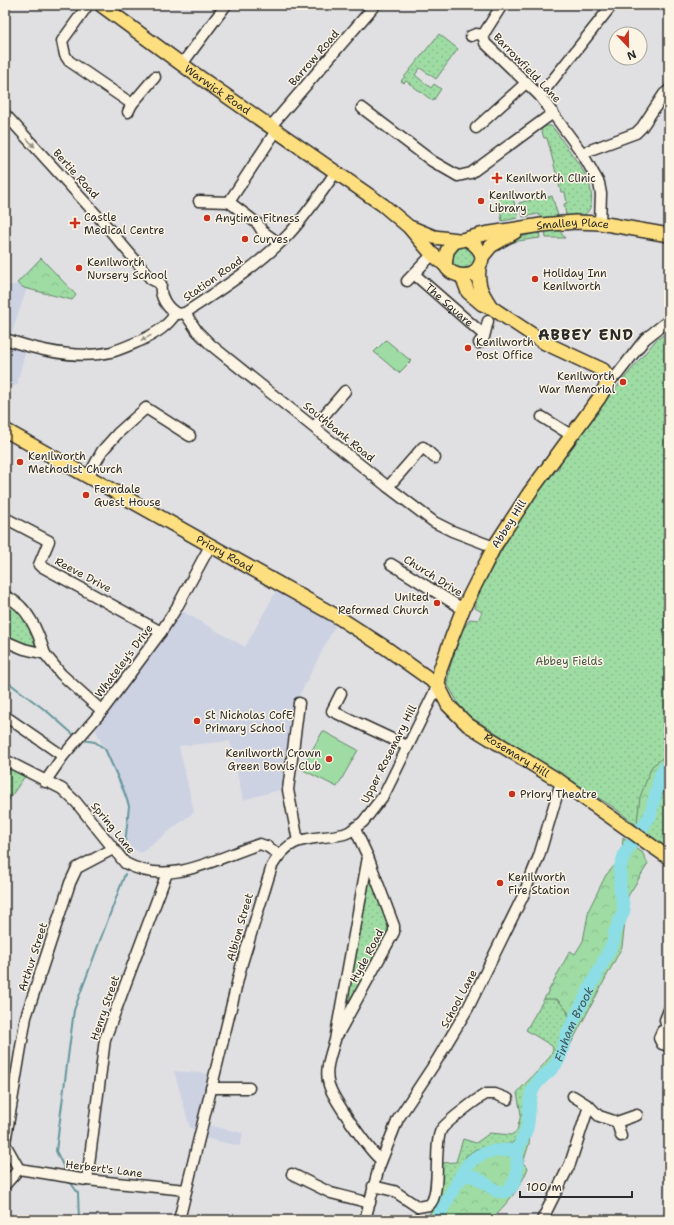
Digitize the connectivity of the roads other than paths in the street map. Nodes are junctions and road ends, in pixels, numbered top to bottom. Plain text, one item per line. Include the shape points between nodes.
1 (88, 5) edge
2 (101, 5) edge
3 (226, 5) edge
4 (375, 5) edge
5 (502, 5) edge
6 (612, 5) edge
7 (483, 35) junction
8 (471, 36) dead end
9 (182, 64) junction
10 (155, 77) dead end
11 (527, 82) junction
12 (669, 90) edge
13 (540, 96) junction
14 (362, 108) dead end
15 (553, 113) junction
16 (5, 114) edge
17 (476, 128) dead end
18 (272, 130) junction
19 (582, 153) junction
20 (334, 174) junction
21 (199, 201) dead end
22 (229, 202) junction
23 (600, 223) junction
24 (409, 227) junction
25 (522, 229) junction
26 (669, 234) edge
27 (463, 240) junction
28 (276, 241) dead end
29 (430, 257) dead end
30 (480, 263) junction
31 (446, 267) junction
32 (414, 274) junction
33 (462, 276) junction
34 (407, 281) dead end
35 (161, 284) joint
36 (492, 308) junction
37 (180, 313) junction
38 (669, 320) edge
39 (488, 321) dead end
40 (5, 339) edge
41 (610, 379) junction
42 (345, 391) dead end
43 (542, 418) dead end
44 (314, 427) junction
45 (5, 430) edge
46 (572, 435) junction
47 (190, 436) dead end
48 (435, 458) dead end
49 (88, 477) junction
50 (388, 487) junction
51 (5, 518) edge
52 (210, 546) junction
53 (494, 547) junction
54 (391, 564) dead end
55 (5, 596) edge
56 (463, 609) junction
57 (161, 632) junction
58 (5, 641) edge
59 (45, 654) junction
60 (438, 685) junction
61 (341, 693) dead end
62 (299, 703) dead end
63 (102, 711) junction
64 (5, 716) edge
65 (408, 746) junction
66 (63, 756) junction
67 (5, 760) edge
68 (45, 782) junction
69 (561, 782) junction
70 (355, 829) junction
71 (298, 841) junction
72 (113, 849) junction
73 (279, 855) junction
74 (368, 857) junction
75 (668, 857) edge
76 (167, 873) junction
77 (669, 1010) edge
78 (668, 1028) edge
79 (335, 1040) junction
80 (669, 1046) edge
81 (211, 1088) junction
82 (249, 1088) dead end
83 (573, 1096) dead end
84 (508, 1099) dead end
85 (589, 1106) junction
86 (637, 1115) dead end
87 (617, 1122) junction
88 (621, 1136) dead end
89 (5, 1143) edge
90 (381, 1160) junction
91 (18, 1169) junction
92 (292, 1174) dead end
93 (87, 1180) junction
94 (5, 1185) edge
95 (374, 1186) junction
96 (186, 1190) junction
97 (370, 1203) junction
98 (179, 1220) edge
99 (365, 1220) edge
100 (542, 1220) edge

1 - 10 street via 62,41 65,55 69,60 130,108
2 - 9 main road, Warwick Road
3 - 9 street
4 - 18 street, Barrow Road
5 - 7 street
6 - 13 street
7 - 8 street
7 - 11 street, Barrowfield Lane via 485,42
9 - 18 main road, Warwick Road
11 - 13 street, Barrowfield Lane
11 - 17 street
12 - 19 street via 636,133
13 - 15 street, Barrowfield Lane
14 - 15 street via 432,161 458,176 471,173
15 - 19 street, Barrowfield Lane
16 -> 35 street, Bertie Road via 152,279
18 - 20 main road, Warwick Road
18 - 22 street, Barrow Road
19 - 23 street, Barrowfield Lane via 599,183
20 - 24 main road via 383,205
20 - 37 street, Station Road via 296,226 279,244 259,261
21 - 22 street
22 - 28 street
23 - 25 main road, Smalley Place via 561,223
23 - 26 main road, Smalley Place
24 - 27 main road, Smalley Place via 434,237
24 - 31 main road
25 - 27 main road, Smalley Place via 484,234
25 - 30 main road, Smalley Place via 491,246
27 - 30 main road via 477,246
27 - 31 main road via 448,248 445,256
29 - 32 street, The Square
30 - 33 main road via 473,274
30 - 36 main road via 477,280
31 - 33 main road
32 - 34 street, The Square
32 - 39 street, The Square via 482,339
33 - 36 main road via 463,283 470,293 482,304
35 - 37 street, Southbank Road via 162,296 169,308
36 - 41 main road via 545,343 603,370
37 -> 40 street, Station Road via 165,327 125,348 94,355 62,353
37 - 44 street, Southbank Road via 211,345
38 - 41 street via 645,339 617,375
41 - 46 main road, Abbey Hill
42 - 44 street
43 - 46 street
44 - 50 street, Southbank Road
45 - 49 main road, Priory Road
46 - 53 main road, Abbey Hill
47 - 49 street via 146,408 102,451
48 - 50 street via 423,447
49 - 52 main road, Priory Road
50 - 53 street, Southbank Road via 434,522
51 - 57 street, Reeve Drive via 49,541 39,565
52 - 57 street, Whateley's Drive
52 - 60 main road, Priory Road via 348,623
53 - 56 main road, Abbey Hill
54 - 56 street, Church Drive
55 - 59 street via 16,602 25,612 33,624
56 - 60 main road, Abbey Hill via 440,670
57 - 63 street, Whateley's Drive
58 - 59 street via 24,650
59 - 63 street via 61,674
60 - 65 street, Upper Rosemary Hill
60 - 69 main road, Rosemary Hill via 448,705 468,725
61 - 65 street via 332,711
62 - 71 street via 288,790
63 - 66 street, Whateley's Drive
64 - 66 street
65 - 70 street, Upper Rosemary Hill via 384,795
66 - 68 street, Whateley's Drive
67 - 68 street, Spring Lane
68 - 72 street, Spring Lane via 62,789 76,802
69 - 75 main road, Rosemary Hill
69 - 90 street, School Lane via 536,865 511,922 468,1008 398,1118
70 - 71 street, Albion Street via 339,835
70 - 74 street, Hyde Road
71 - 73 street, Albion Street
72 - 76 street, Spring Lane via 125,863 136,868 149,873
72 - 89 street, Arthur Street via 78,868 70,883 26,1017
73 - 76 street, Spring Lane via 260,844 192,869
73 - 81 street, Albion Street via 266,884 242,963
74 - 79 street, Hyde Road
74 - 79 street, Hyde Road via 394,932
76 - 93 street, Henry Street via 105,1039
77 - 78 street via 665,1020
78 - 80 street via 662,1031 659,1038 662,1044
79 - 90 street, Hyde Road via 327,1068 329,1085 370,1150
81 - 82 street
81 - 96 street, Albion Street
83 - 85 street
84 - 95 street via 486,1094 442,1128 438,1140 435,1197 429,1205 418,1207 394,1191
85 - 87 street via 598,1116
85 - 100 street via 570,1164
86 - 87 street
87 - 88 street
89 - 91 street, Arthur Street
90 - 95 street, School Lane
91 - 93 street, Herbert's Lane
91 - 94 street
92 - 97 street via 331,1192
93 - 96 street, Herbert's Lane
95 - 97 street, School Lane
96 - 98 street, Albion Street
97 - 99 street, School Lane

